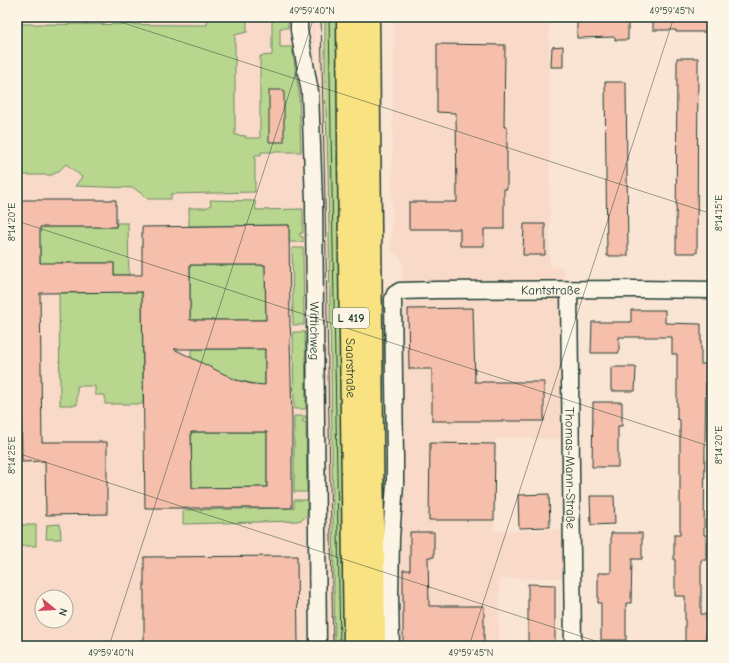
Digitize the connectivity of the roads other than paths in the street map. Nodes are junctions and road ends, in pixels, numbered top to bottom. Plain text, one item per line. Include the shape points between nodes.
1 (299, 17) edge
2 (348, 17) edge
3 (368, 17) edge
4 (569, 290) junction
5 (712, 290) edge
6 (318, 646) edge
7 (355, 646) edge
8 (374, 646) edge
9 (391, 646) edge
10 (573, 646) edge

1 - 6 street, Wittichweg via 310,92 314,201
2 - 7 highway, Saarstraße / L 419
3 - 8 highway, Saarstraße / L 419
4 - 5 street, Kantstraße
4 - 9 street, Kantstraße via 400,291 395,294 395,484 390,538
4 - 10 street, Thomas-Mann-Straße

